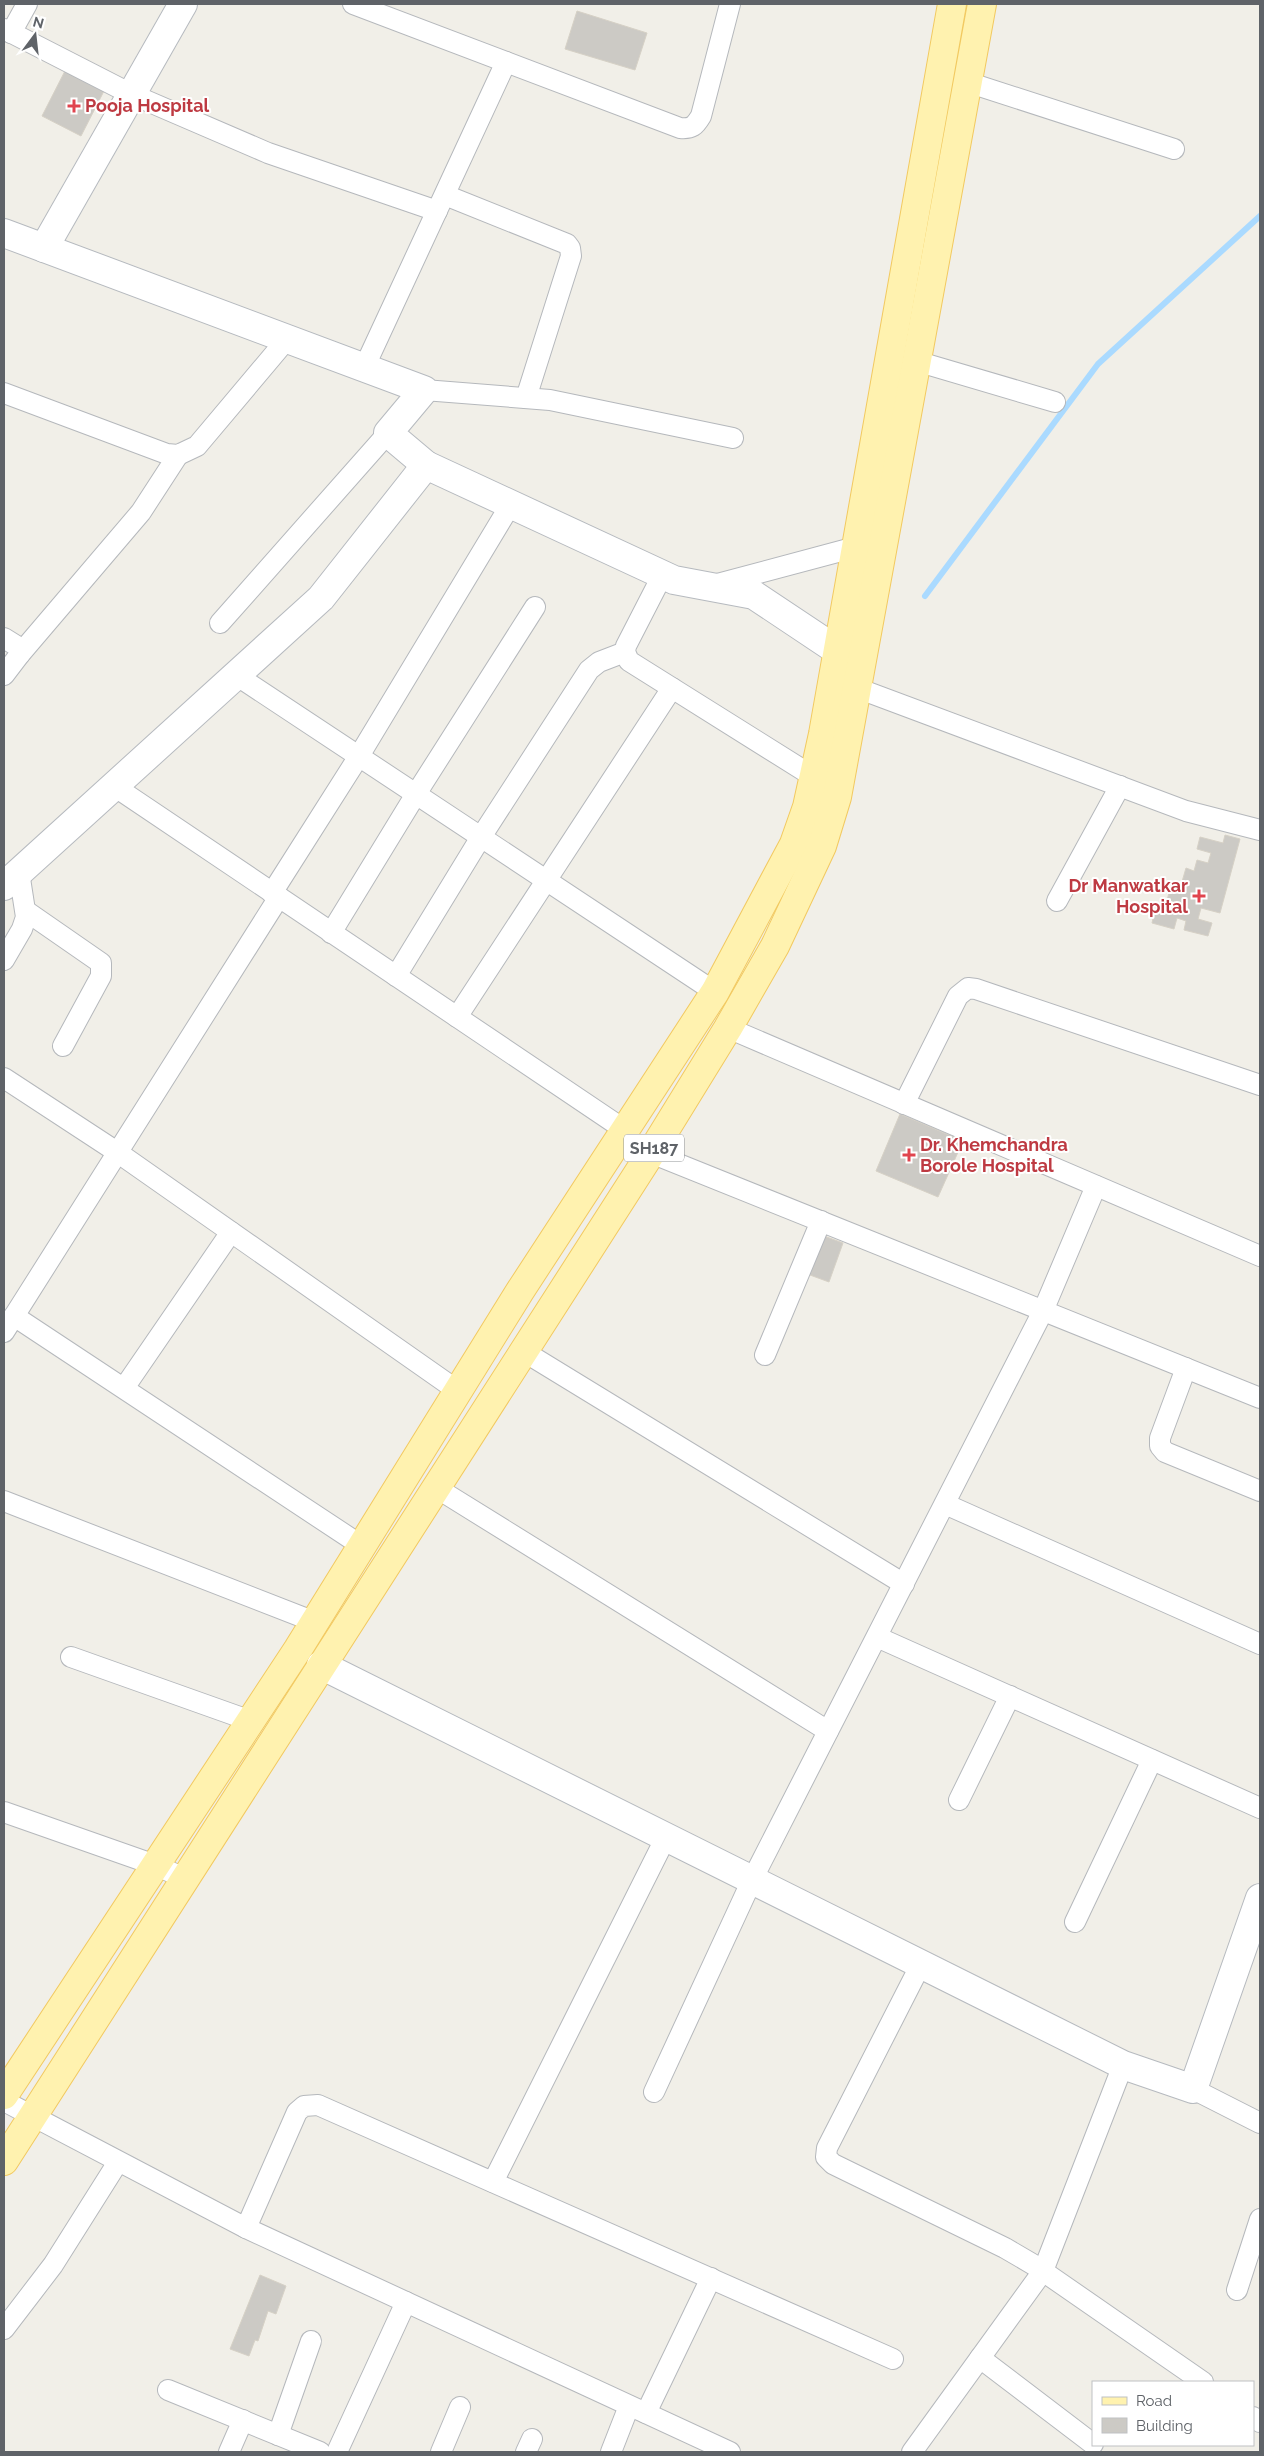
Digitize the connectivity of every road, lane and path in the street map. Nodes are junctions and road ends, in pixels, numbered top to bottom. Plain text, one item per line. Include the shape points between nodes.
1 (27, 4) edge
2 (183, 4) edge
3 (353, 4) edge
4 (730, 4) edge
5 (952, 4) edge
6 (982, 4) edge
7 (7, 31) edge
8 (506, 62) junction
9 (967, 82) junction
10 (131, 94) junction
11 (1174, 149) dead end
12 (441, 203) junction
13 (4, 233) edge
14 (44, 248) junction
15 (287, 339) junction
16 (916, 361) junction
17 (364, 368) junction
18 (424, 390) junction
19 (4, 393) edge
20 (526, 398) junction
21 (1055, 402) dead end
22 (388, 433) junction
23 (733, 438) dead end
24 (178, 455) junction
25 (426, 466) junction
26 (511, 504) junction
27 (856, 547) junction
28 (663, 574) junction
29 (709, 586) junction
30 (535, 607) dead end
31 (220, 623) dead end
32 (4, 638) edge
33 (838, 651) junction
34 (625, 652) junction
35 (20, 654) junction
36 (236, 675) junction
37 (4, 676) edge
38 (672, 688) junction
39 (857, 688) junction
40 (359, 756) junction
41 (814, 776) junction
42 (114, 786) junction
43 (1120, 786) junction
44 (416, 794) junction
45 (1260, 830) edge
46 (481, 837) junction
47 (545, 880) junction
48 (8, 882) edge
49 (276, 895) junction
50 (1057, 901) dead end
51 (26, 911) junction
52 (331, 933) junction
53 (4, 960) edge
54 (396, 976) junction
55 (715, 992) junction
56 (457, 1017) junction
57 (728, 1028) junction
58 (63, 1046) dead end
59 (4, 1078) edge
60 (1260, 1085) edge
61 (904, 1104) junction
62 (625, 1130) junction
63 (117, 1152) junction
64 (651, 1153) junction
65 (1096, 1186) junction
66 (821, 1221) junction
67 (231, 1232) junction
68 (1260, 1256) edge
69 (1043, 1310) junction
70 (9, 1324) edge
71 (523, 1351) junction
72 (765, 1355) dead end
73 (1186, 1368) junction
74 (124, 1388) junction
75 (458, 1391) junction
76 (1260, 1398) edge
77 (435, 1487) junction
78 (1260, 1491) edge
79 (4, 1500) edge
80 (944, 1504) junction
81 (362, 1546) junction
82 (904, 1584) junction
83 (315, 1622) junction
84 (877, 1637) junction
85 (1260, 1644) edge
86 (71, 1656) dead end
87 (321, 1665) junction
88 (1010, 1696) junction
89 (251, 1721) junction
90 (828, 1731) junction
91 (1152, 1760) junction
92 (959, 1800) dead end
93 (1260, 1808) edge
94 (4, 1812) edge
95 (666, 1837) junction
96 (155, 1865) junction
97 (184, 1878) junction
98 (752, 1880) junction
99 (1260, 1898) edge
100 (1074, 1922) dead end
101 (921, 1964) junction
102 (1135, 2069) junction
103 (1186, 2087) junction
104 (654, 2092) dead end
105 (4, 2095) edge
106 (4, 2101) edge
107 (31, 2117) junction
108 (1260, 2123) edge
109 (4, 2161) edge
110 (118, 2162) junction
111 (493, 2182) junction
112 (1260, 2220) edge
113 (246, 2228) junction
114 (1038, 2268) junction
115 (710, 2278) junction
116 (1237, 2290) dead end
117 (406, 2302) junction
118 (4, 2329) edge
119 (311, 2341) dead end
120 (980, 2358) junction
121 (893, 2359) dead end
122 (1202, 2381) edge
123 (168, 2390) dead end
124 (460, 2407) dead end
125 (638, 2410) junction
126 (243, 2420) junction
127 (278, 2435) junction
128 (1092, 2444) edge
129 (697, 2445) edge
130 (229, 2452) edge
131 (320, 2452) edge
132 (337, 2452) edge
133 (442, 2452) edge
134 (611, 2452) edge
135 (730, 2452) edge
136 (912, 2452) edge

1 - 7 street
2 - 10 street
3 - 8 street
4 - 8 street via 702,116 689,129
5 - 27 main road, SH187
6 - 9 main road, SH187
7 - 10 street
8 - 12 street
9 - 11 street
9 - 16 main road, SH187
10 - 12 street via 268,153
10 - 14 street
12 - 17 street
12 - 20 street via 567,244 570,248
13 - 14 street
14 - 15 street
15 - 17 street
15 - 24 street via 197,446
16 - 21 street
16 - 39 main road, SH187
17 - 18 street
18 - 20 street
18 - 22 street
19 - 24 street
20 - 23 street via 560,402
22 - 25 street
22 - 31 street
24 - 35 street via 141,512
25 - 26 street
25 - 36 street via 321,598
26 - 28 street
26 - 40 street
27 - 29 street
27 - 33 main road, SH187
28 - 29 street via 674,580
28 - 34 street
29 - 33 street via 754,596
30 - 44 street
32 - 35 street via 15,643
33 - 41 main road, SH187
34 - 38 street via 629,661
34 - 46 street via 599,662 589,670
35 - 37 street
36 - 40 street
36 - 42 street
38 - 41 street
38 - 47 street
39 - 43 street
39 - 57 main road, SH187 via 837,797 822,846 775,946
40 - 44 street
40 - 49 street
41 - 55 main road, SH187 via 794,844
42 - 48 street
42 - 49 street
43 - 45 street via 1201,816
43 - 50 street
44 - 46 street
44 - 52 street
46 - 47 street
46 - 54 street
47 - 55 street
47 - 56 street
48 - 51 street
49 - 52 street
49 - 63 street
51 - 53 street via 25,924
51 - 58 street via 101,963 100,976
52 - 54 street
54 - 56 street
55 - 62 main road, SH187
56 - 62 street
57 - 61 street
57 - 64 main road, SH187
59 - 63 street
60 - 61 street via 976,988 968,988 958,996
61 - 65 street
62 - 75 main road, SH187
63 - 67 street
63 - 70 street
64 - 66 street
64 - 71 main road, SH187
65 - 68 street
65 - 69 street
66 - 69 street
66 - 72 street
67 - 74 street
67 - 75 street
69 - 73 street
69 - 80 street
70 - 74 street
71 - 77 main road, SH187
71 - 82 street
73 - 76 street
73 - 78 street via 1160,1438 1160,1446 1164,1452
74 - 81 street
75 - 81 main road, SH187
77 - 87 main road, SH187
77 - 90 street
79 - 83 street
80 - 82 street
80 - 85 street
81 - 83 main road, SH187
82 - 84 street
83 - 89 main road, SH187
84 - 88 street
84 - 90 street
86 - 89 street
87 - 95 street
87 - 97 main road, SH187
88 - 91 street
88 - 92 street
89 - 96 main road, SH187
90 - 98 street
91 - 93 street
91 - 100 street
94 - 96 street
95 - 98 street
95 - 111 street
96 - 97 street
96 - 105 main road, SH187
97 - 107 main road, SH187
98 - 101 street
98 - 104 street
99 - 103 street
101 - 102 street
101 - 114 street via 827,2148 826,2158 1005,2248
102 - 103 street
102 - 114 street
103 - 108 street
106 - 107 street
107 - 109 main road, SH187
107 - 110 street
110 - 113 street
110 - 118 street via 54,2265
111 - 113 street via 311,2104 297,2112
111 - 115 street
112 - 116 street
113 - 117 street
114 - 120 street
114 - 122 street
115 - 121 street
115 - 125 street
117 - 125 street
117 - 132 street
119 - 127 street
120 - 128 street
120 - 136 street
123 - 126 street
124 - 133 street
125 - 129 street
125 - 134 street
126 - 127 street
126 - 130 street
127 - 131 street
129 - 135 street

